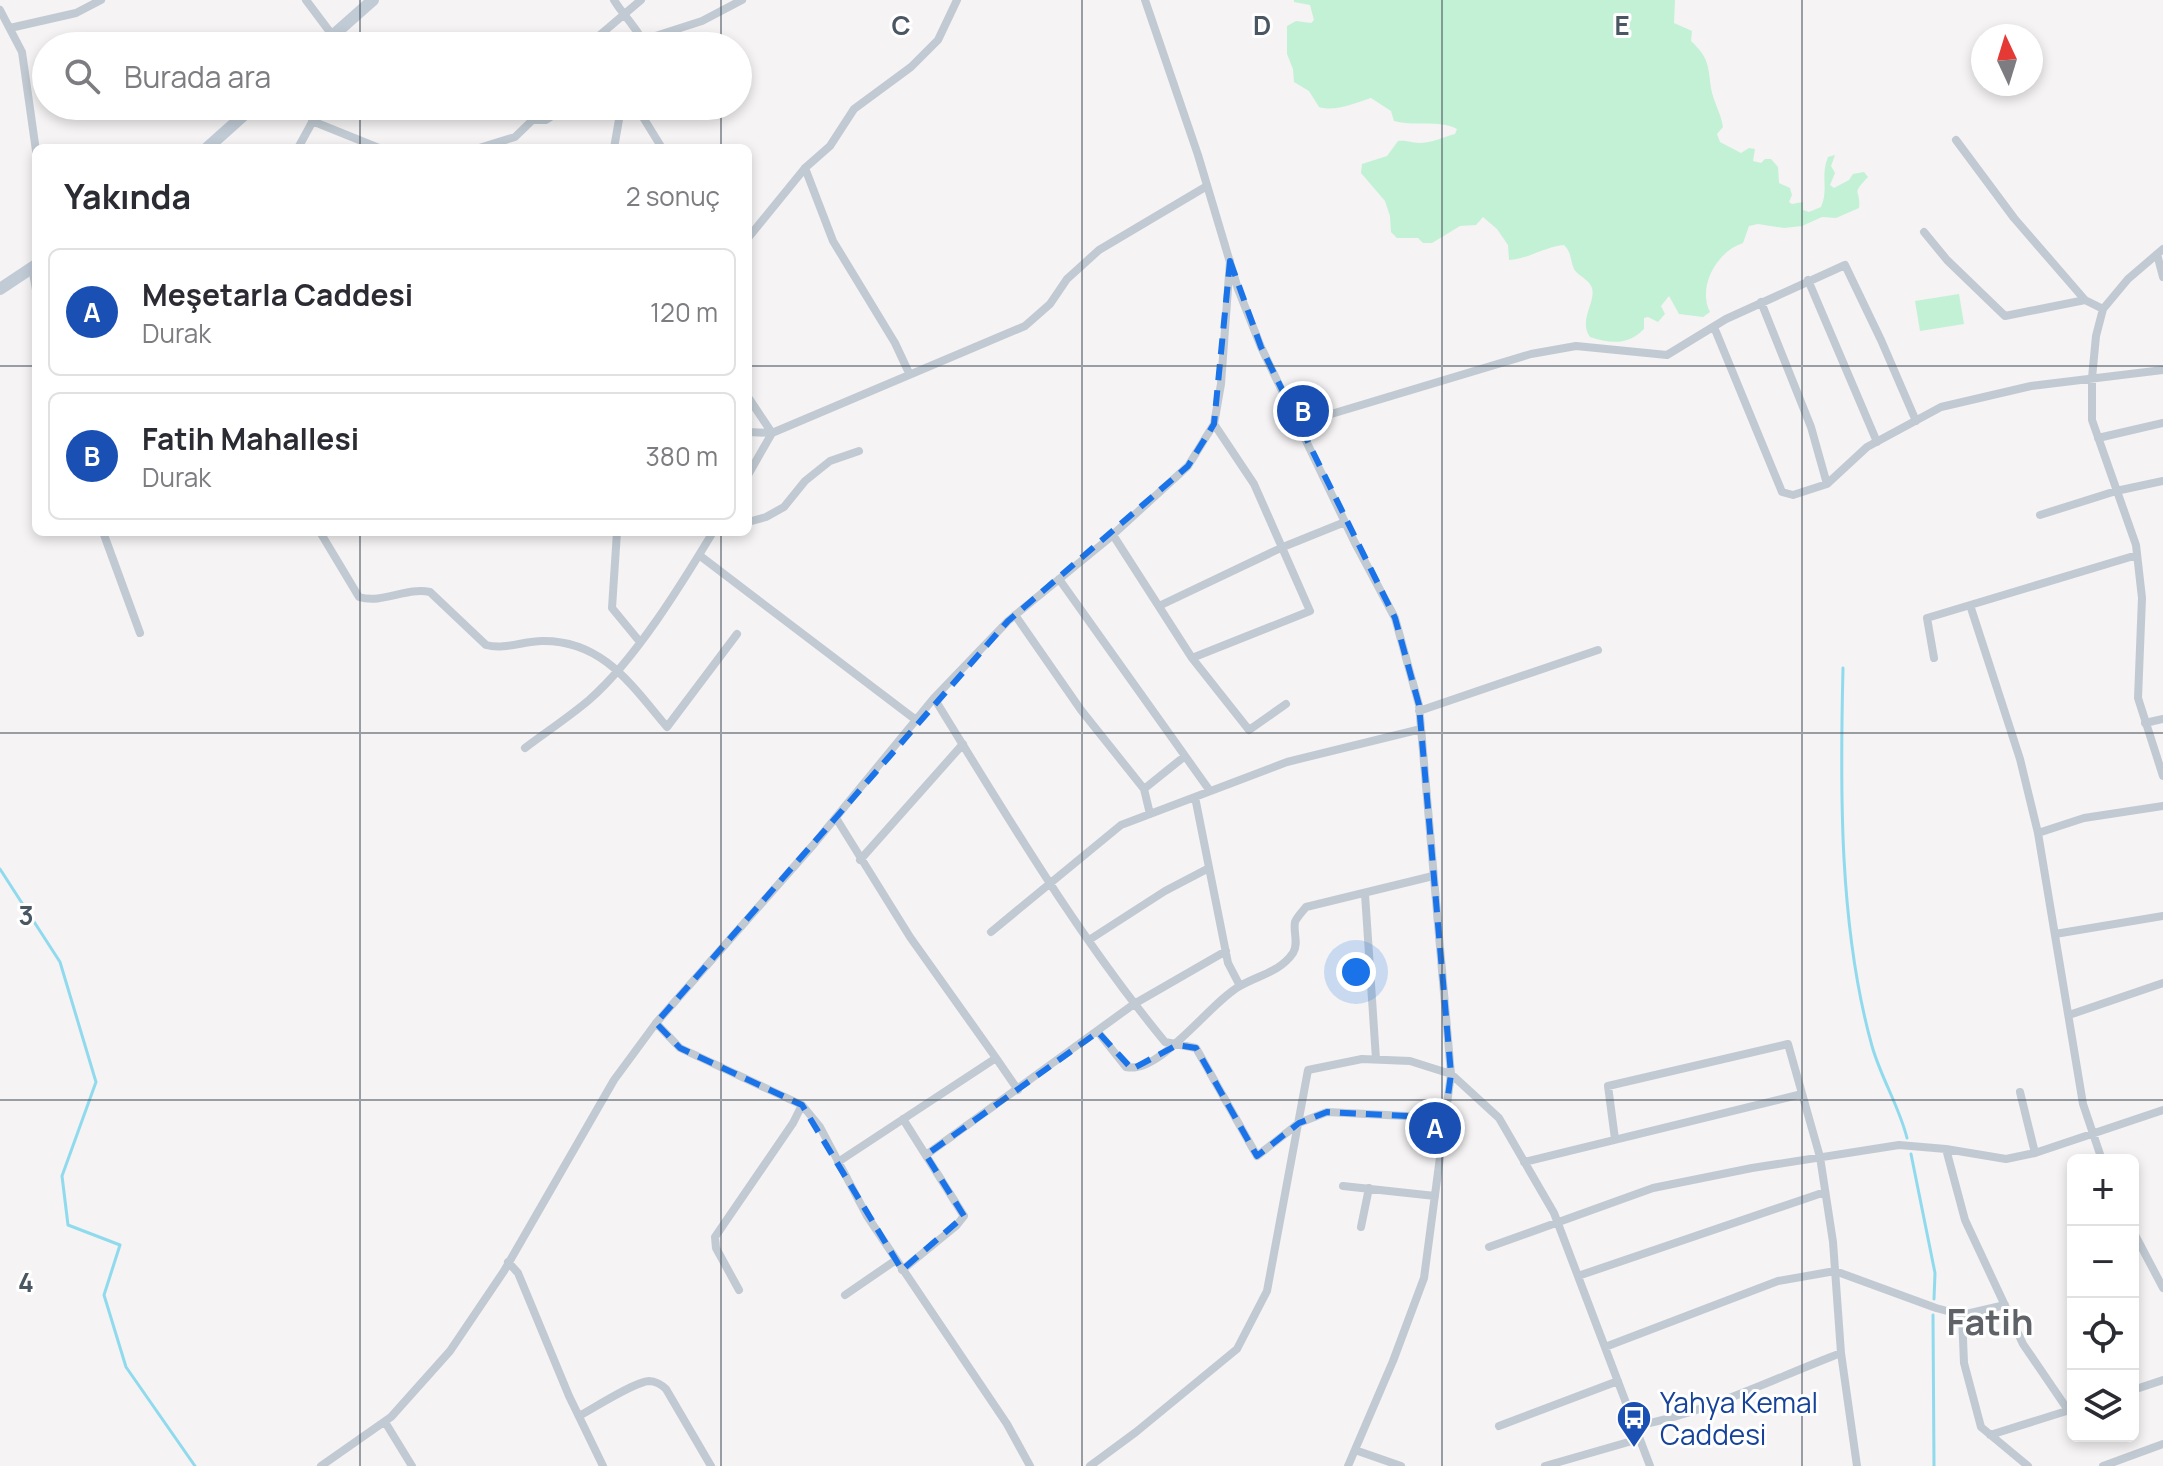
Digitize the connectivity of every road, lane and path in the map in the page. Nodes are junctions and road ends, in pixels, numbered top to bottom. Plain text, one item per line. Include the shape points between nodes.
1 (101, 0) edge
2 (306, 0) edge
3 (373, 0) edge
4 (614, 0) edge
5 (641, 0) edge
6 (742, 0) edge
7 (957, 0) edge
8 (1145, 0) edge
9 (0, 10) edge
10 (622, 16) junction
11 (10, 28) junction
12 (330, 32) edge
13 (337, 32) edge
14 (603, 32) edge
15 (635, 32) edge
16 (673, 32) edge
17 (238, 120) edge
18 (533, 120) joint
19 (546, 120) edge
20 (619, 120) edge
21 (643, 120) edge
22 (312, 121) joint
23 (1956, 140) dead end
24 (35, 144) edge
25 (211, 144) edge
26 (300, 144) edge
27 (369, 144) edge
28 (492, 144) edge
29 (615, 144) edge
30 (659, 144) edge
31 (805, 168) junction
32 (1207, 186) junction
33 (1924, 232) dead end
34 (752, 233) edge
35 (2160, 252) edge
36 (1230, 261) junction
37 (32, 267) edge
38 (2163, 277) edge
39 (1808, 280) junction
40 (0, 289) edge
41 (2085, 300) junction
42 (1761, 302) junction
43 (2103, 309) junction
44 (1714, 327) junction
45 (2163, 370) edge
46 (909, 373) junction
47 (2092, 378) junction
48 (752, 403) edge
49 (1916, 421) junction
50 (2163, 423) edge
51 (1214, 424) junction
52 (1298, 424) junction
53 (752, 432) edge
54 (772, 433) junction
55 (2098, 438) junction
56 (1877, 442) junction
57 (859, 451) dead end
58 (752, 468) edge
59 (2163, 481) edge
60 (1827, 484) junction
61 (2116, 491) junction
62 (2040, 515) dead end
63 (752, 521) edge
64 (1345, 522) junction
65 (1113, 535) junction
66 (104, 536) edge
67 (322, 536) edge
68 (617, 536) edge
69 (711, 536) edge
70 (1283, 547) junction
71 (699, 555) junction
72 (2137, 555) junction
73 (1059, 579) junction
74 (1970, 605) junction
75 (1159, 606) junction
76 (1015, 615) junction
77 (140, 633) dead end
78 (737, 634) dead end
79 (640, 642) junction
80 (1598, 650) dead end
81 (1192, 658) junction
82 (1934, 658) dead end
83 (617, 669) junction
84 (934, 698) junction
85 (1286, 704) dead end
86 (1419, 711) junction
87 (2163, 719) edge
88 (916, 720) junction
89 (2145, 723) junction
90 (1421, 729) junction
91 (963, 744) junction
92 (525, 748) dead end
93 (1185, 756) junction
94 (2163, 776) edge
95 (1144, 789) junction
96 (1210, 791) junction
97 (1195, 797) junction
98 (2163, 806) edge
99 (1150, 814) junction
100 (836, 818) junction
101 (2038, 833) junction
102 (860, 860) junction
103 (1209, 868) junction
104 (1433, 876) junction
105 (1049, 884) junction
106 (1365, 894) junction
107 (2163, 916) edge
108 (991, 932) dead end
109 (2055, 934) junction
110 (1089, 940) junction
111 (1226, 951) junction
112 (2163, 983) edge
113 (1240, 986) junction
114 (1134, 1004) junction
115 (2069, 1015) junction
116 (656, 1023) junction
117 (1098, 1032) junction
118 (1177, 1045) junction
119 (996, 1058) junction
120 (1376, 1059) junction
121 (1451, 1074) junction
122 (1018, 1090) junction
123 (2020, 1092) dead end
124 (1802, 1094) junction
125 (802, 1105) junction
126 (2163, 1110) edge
127 (1445, 1118) junction
128 (903, 1119) junction
129 (1299, 1123) junction
130 (2092, 1132) junction
131 (1615, 1139) junction
132 (1946, 1149) junction
133 (2035, 1153) junction
134 (2100, 1154) edge
135 (926, 1155) junction
136 (1820, 1157) junction
137 (838, 1162) junction
138 (1524, 1162) junction
139 (1343, 1186) dead end
140 (1369, 1188) junction
141 (1825, 1192) junction
142 (1435, 1196) junction
143 (1557, 1222) junction
144 (1361, 1227) dead end
145 (2139, 1242) edge
146 (1489, 1247) dead end
147 (896, 1260) junction
148 (508, 1262) junction
149 (902, 1270) junction
150 (1835, 1271) junction
151 (1578, 1276) junction
152 (2163, 1288) edge
153 (739, 1290) dead end
154 (845, 1295) dead end
155 (2005, 1305) junction
156 (1962, 1315) junction
157 (1605, 1347) junction
158 (1841, 1353) junction
159 (2163, 1380) edge
160 (1618, 1381) junction
161 (2139, 1388) edge
162 (2067, 1405) edge
163 (2067, 1410) edge
164 (579, 1416) junction
165 (385, 1422) junction
166 (1499, 1426) dead end
167 (1635, 1426) junction
168 (1990, 1435) junction
169 (1639, 1439) junction
170 (2163, 1444) edge
171 (1355, 1450) junction
172 (321, 1466) edge
173 (412, 1466) edge
174 (603, 1466) edge
175 (711, 1466) edge
176 (1030, 1466) edge
177 (1090, 1466) edge
178 (1348, 1466) edge
179 (1401, 1466) edge
180 (1545, 1466) edge
181 (1650, 1466) edge
182 (1857, 1466) edge
183 (2028, 1466) edge
184 (2103, 1466) edge

1 - 11 street via 76,13
2 - 12 street
3 - 13 street
4 - 10 street
5 - 10 street
6 - 16 street
7 - 31 street via 938,40 854,109 830,146
8 - 32 street
9 - 11 street
10 - 14 street
10 - 15 street
11 - 24 street via 22,52
17 - 25 street
18 - 19 street
18 - 28 street via 515,137
20 - 29 street
21 - 30 street
22 - 26 street
22 - 27 street
23 - 41 street
31 - 34 street
31 - 46 street via 833,241
32 - 36 street
32 - 46 street via 1099,250 1025,326
33 - 41 street via 2005,316
35 - 38 street
35 - 43 street
36 - 51 street
36 - 52 street via 1261,347
37 - 40 street
39 - 42 street
39 - 49 street via 1845,265
39 - 56 street
41 - 43 street
42 - 44 street
42 - 60 street via 1811,427
43 - 47 street
44 - 52 street via 1667,355 1576,346 1531,354
44 - 60 street via 1782,492 1793,495
45 - 47 street
46 - 54 street
47 - 49 street via 1941,407
47 - 55 street via 2092,420
48 - 54 street
49 - 56 street
50 - 55 street
51 - 65 street via 1188,466
51 - 70 street via 1254,484
52 - 64 street
53 - 54 street
54 - 58 street
55 - 61 street
56 - 60 street
57 - 63 street via 830,461 784,507
59 - 61 street
61 - 62 street
61 - 72 street
64 - 70 street
64 - 86 street via 1395,618
65 - 73 street
65 - 75 street
66 - 77 street
67 - 83 street via 359,597 377,600 430,592 486,645 567,644
68 - 79 street via 612,608
69 - 71 street
70 - 75 street
70 - 81 street via 1310,611
71 - 79 street
71 - 88 street
72 - 74 street
72 - 89 street via 2142,598 2138,698
73 - 76 street
73 - 93 street
74 - 82 street via 1927,618
74 - 101 street
75 - 81 street
76 - 84 street
76 - 95 street
78 - 83 street via 667,727
79 - 83 street
80 - 86 street
81 - 85 street via 1249,730
83 - 92 street via 591,699
84 - 88 street
84 - 91 street
86 - 90 street
87 - 89 street
88 - 100 street
89 - 94 street
90 - 96 street via 1287,762
90 - 104 street
91 - 102 street
91 - 105 street
93 - 95 street
93 - 96 street
95 - 99 street
96 - 97 street
97 - 99 street
97 - 103 street
98 - 101 street via 2084,818
99 - 105 street via 1121,825
100 - 102 street
100 - 116 street
101 - 109 street
102 - 119 street
103 - 110 street
103 - 111 street
104 - 106 street
104 - 121 street
105 - 108 street
105 - 110 street
106 - 113 street via 1306,907 1295,921 1293,952 1270,974
106 - 120 street
107 - 109 street
109 - 115 street
110 - 114 street
111 - 113 street
111 - 114 street
112 - 115 street
113 - 118 street via 1208,1010
114 - 117 street
114 - 118 street via 1165,1042
115 - 130 street
116 - 125 street via 680,1048
116 - 148 street via 614,1080
117 - 118 street via 1132,1069
117 - 122 street
118 - 129 street via 1196,1048 1257,1156
119 - 122 street
119 - 128 street
120 - 121 street via 1410,1061
120 - 129 street via 1308,1070
121 - 127 street
121 - 138 street via 1499,1118
122 - 135 street
123 - 133 street
124 - 131 street
124 - 131 street via 1788,1044 1674,1069 1608,1086
124 - 136 street
125 - 137 street
125 - 153 street via 715,1237
126 - 130 street
127 - 129 street via 1327,1112
127 - 142 street
128 - 135 street
128 - 137 street
129 - 177 street via 1267,1291 1237,1349
130 - 133 street
130 - 134 street
131 - 138 street
132 - 133 street via 2006,1159
132 - 136 street via 1899,1145
132 - 155 street via 1965,1220
135 - 149 street via 964,1216
136 - 141 street
136 - 143 street via 1653,1188
137 - 147 street
138 - 143 street
139 - 140 street
140 - 142 street
140 - 144 street
141 - 150 street
141 - 151 street
142 - 171 street via 1424,1278
143 - 146 street
143 - 151 street
145 - 152 street
147 - 149 street
147 - 154 street
148 - 164 street via 518,1273
148 - 165 street via 450,1351
149 - 176 street
150 - 156 street
150 - 157 street via 1778,1281
150 - 158 street
151 - 157 street
155 - 156 street
155 - 162 street via 2023,1344
156 - 168 street via 1964,1363 1981,1427
157 - 160 street
158 - 167 street
158 - 182 street
159 - 161 street
160 - 166 street
160 - 167 street
163 - 168 street
164 - 174 street
164 - 175 street via 636,1385 661,1385
165 - 172 street
165 - 173 street
167 - 169 street
168 - 183 street
169 - 180 street
169 - 181 street
170 - 184 street
171 - 178 street
171 - 179 street

